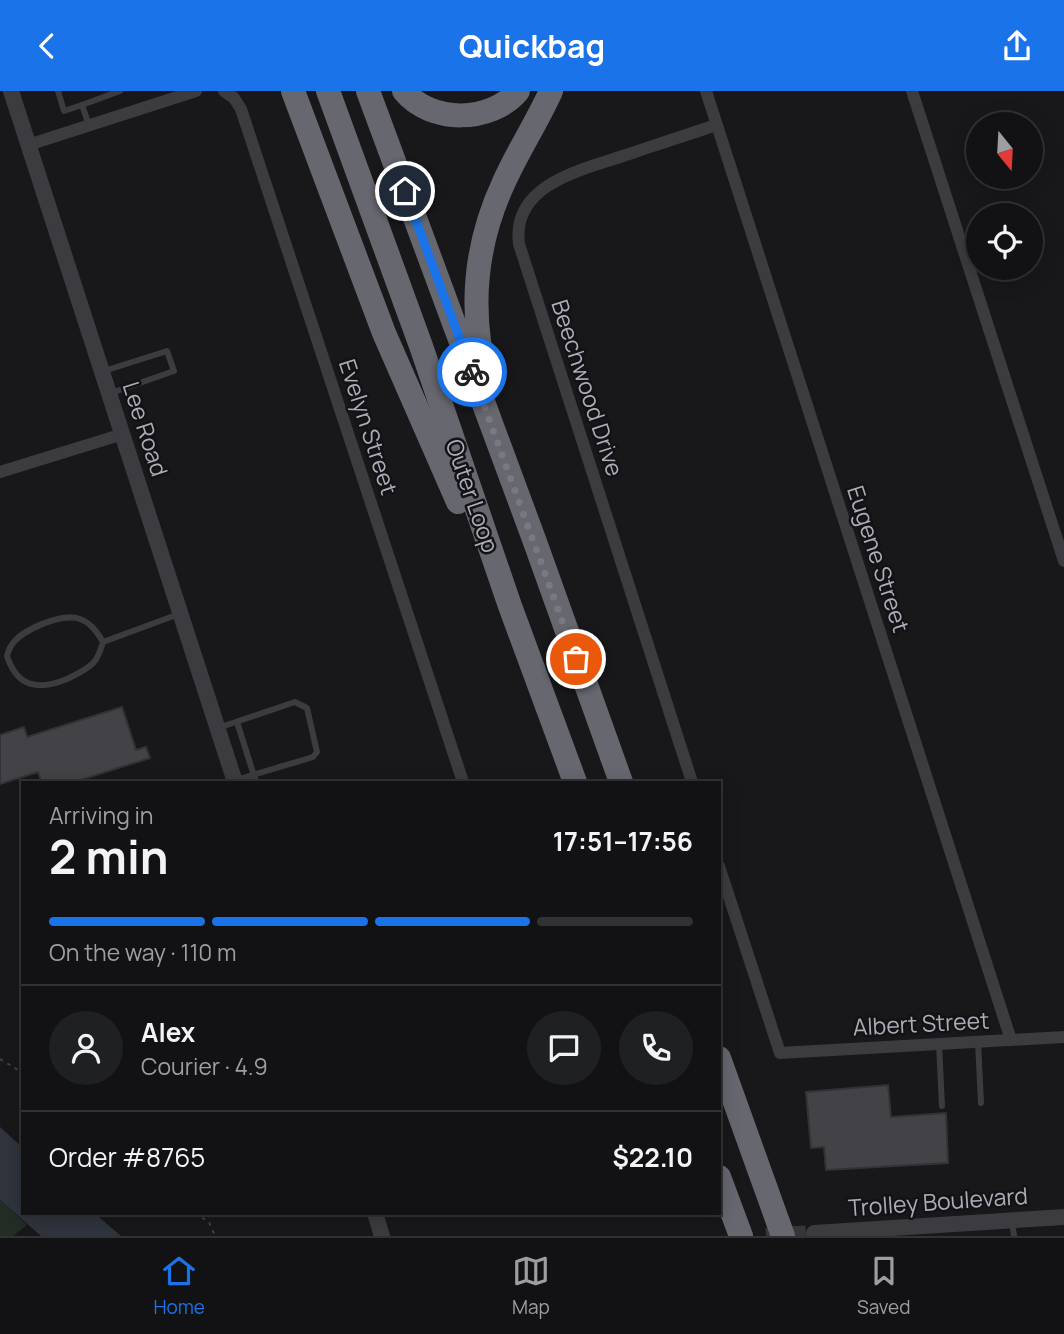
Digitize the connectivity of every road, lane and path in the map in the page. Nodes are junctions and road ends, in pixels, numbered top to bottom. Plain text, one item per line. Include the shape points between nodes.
1 (10, 91) edge
2 (58, 91) edge
3 (120, 91) edge
4 (196, 91) edge
5 (224, 91) edge
6 (293, 91) edge
7 (328, 91) edge
8 (368, 91) edge
9 (404, 91) edge
10 (518, 91) edge
11 (551, 91) edge
12 (706, 91) edge
13 (912, 91) edge
14 (82, 105) junction
15 (89, 125) junction
16 (716, 125) junction
17 (28, 145) junction
18 (102, 371) junction
19 (109, 394) junction
20 (122, 434) junction
21 (0, 472) edge
22 (535, 542) junction
23 (1064, 561) edge
24 (510, 605) junction
25 (181, 614) junction
26 (103, 642) junction
27 (237, 722) junction
28 (218, 728) junction
29 (255, 778) edge
30 (235, 781) edge
31 (463, 781) edge
32 (575, 781) edge
33 (621, 781) edge
34 (692, 781) edge
35 (721, 872) edge
36 (1064, 1037) edge
37 (1011, 1040) junction
38 (978, 1042) junction
39 (939, 1044) junction
40 (0, 1059) edge
41 (721, 1064) edge
42 (21, 1072) edge
43 (981, 1103) dead end
44 (942, 1107) dead end
45 (721, 1182) edge
46 (198, 1215) edge
47 (376, 1215) edge
48 (1064, 1217) edge
49 (1013, 1228) edge
50 (814, 1233) dead end
51 (215, 1236) edge
52 (382, 1236) edge
53 (741, 1236) edge
54 (783, 1236) edge

1 - 17 street, Lee Road
2 - 14 lane via 64,111
3 - 14 lane
4 - 15 street
5 - 31 street, Evelyn Street via 241,109
6 - 24 highway via 384,333 482,562
7 - 24 highway, Outer Loop
8 - 22 highway, Outer Loop
9 - 10 highway via 435,112 464,116 491,112
11 - 22 highway via 490,214 476,277 483,365
12 - 16 street, Eugene Street
13 - 23 street
14 - 15 lane
15 - 17 street
16 - 34 street, Beechwood Drive via 556,180 530,201 517,229
16 - 37 street, Eugene Street
17 - 18 street, Lee Road
18 - 19 street, Lee Road
18 - 19 lane via 167,351 174,371
19 - 20 street, Lee Road
20 - 21 street
20 - 25 street, Lee Road
22 - 33 highway, Outer Loop
24 - 32 highway, Outer Loop
25 - 26 lane
25 - 28 street, Lee Road
26 - 26 lane via 96,660 82,672 37,686 22,681 6,656 22,634 63,618 79,618 94,627
27 - 28 lane
27 - 29 lane
27 - 29 lane via 295,702 307,708 317,752
28 - 30 street, Lee Road
29 - 30 lane
35 - 39 street, Albert Street via 780,1053
36 - 37 street, Albert Street
37 - 38 street, Albert Street
38 - 39 street, Albert Street
38 - 43 lane
39 - 44 lane
40 - 42 path
41 - 54 highway
45 - 53 highway
46 - 51 path via 209,1222
47 - 52 street
48 - 49 street, Trolley Boulevard
49 - 50 street, Trolley Boulevard

